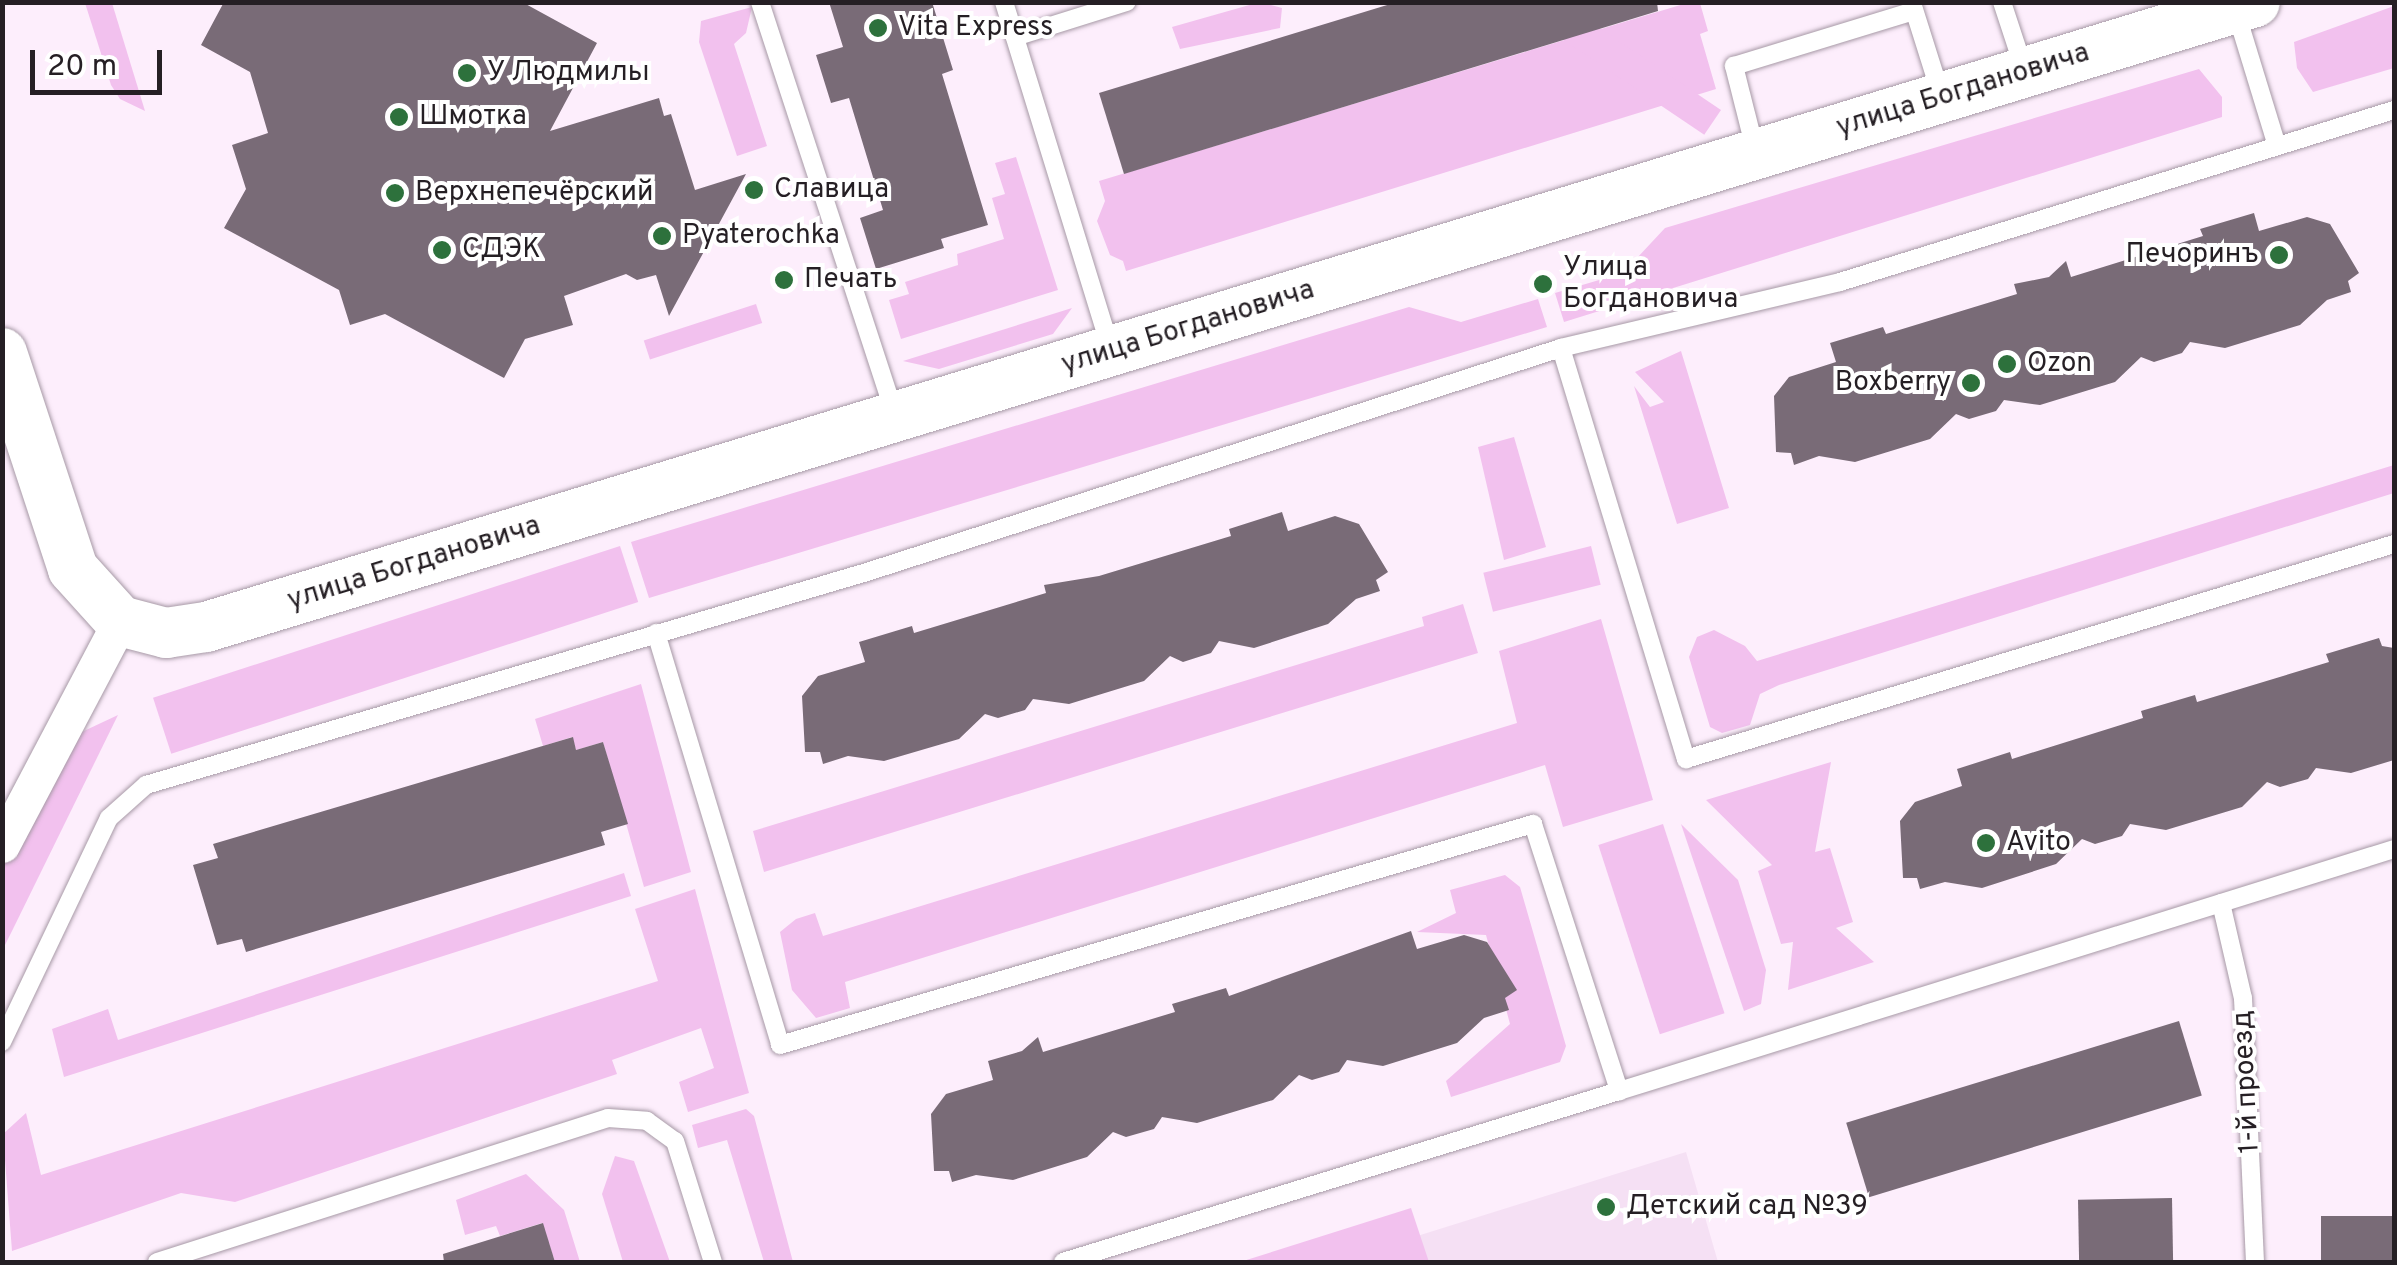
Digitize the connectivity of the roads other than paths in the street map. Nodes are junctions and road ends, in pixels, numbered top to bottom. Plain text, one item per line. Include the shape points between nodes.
1 (760, 2) edge
2 (1004, 2) edge
3 (1127, 2) edge
4 (2002, 2) edge
5 (2241, 5) edge
6 (1913, 7) edge
7 (1015, 38) junction
8 (2025, 72) junction
9 (1942, 98) junction
10 (2394, 110) edge
11 (2277, 146) junction
12 (1756, 154) junction
13 (1561, 348) junction
14 (1112, 351) junction
15 (2, 352) edge
16 (895, 417) junction
17 (2394, 544) edge
18 (120, 621) junction
19 (656, 633) junction
20 (2, 845) edge
21 (2394, 850) edge
22 (2220, 903) junction
23 (2, 1042) edge
24 (1619, 1091) junction
25 (157, 1262) edge
26 (714, 1262) edge
27 (1063, 1262) edge
28 (2255, 1262) edge

1 - 16 lane
2 - 7 lane
3 - 7 lane
4 - 8 lane
5 - 8 street, улица Богдановича
5 - 11 lane
6 - 9 lane
6 - 12 lane via 1734,66
7 - 14 lane
8 - 9 street, улица Богдановича
9 - 12 street, улица Богдановича
10 - 11 lane
11 - 13 lane via 1840,282
12 - 14 street, улица Богдановича
13 - 17 lane via 1686,760
13 - 19 lane via 867,572
14 - 16 street, улица Богдановича
15 - 18 street via 73,569
16 - 18 street, улица Богдановича via 206,627 166,633
18 - 20 street
19 - 23 lane via 146,785 109,818
19 - 24 lane via 780,1045 1533,824
21 - 22 lane
22 - 24 lane
22 - 28 lane, 1-й проезд via 2243,998
24 - 27 lane
25 - 26 lane via 608,1118 646,1121 674,1141

